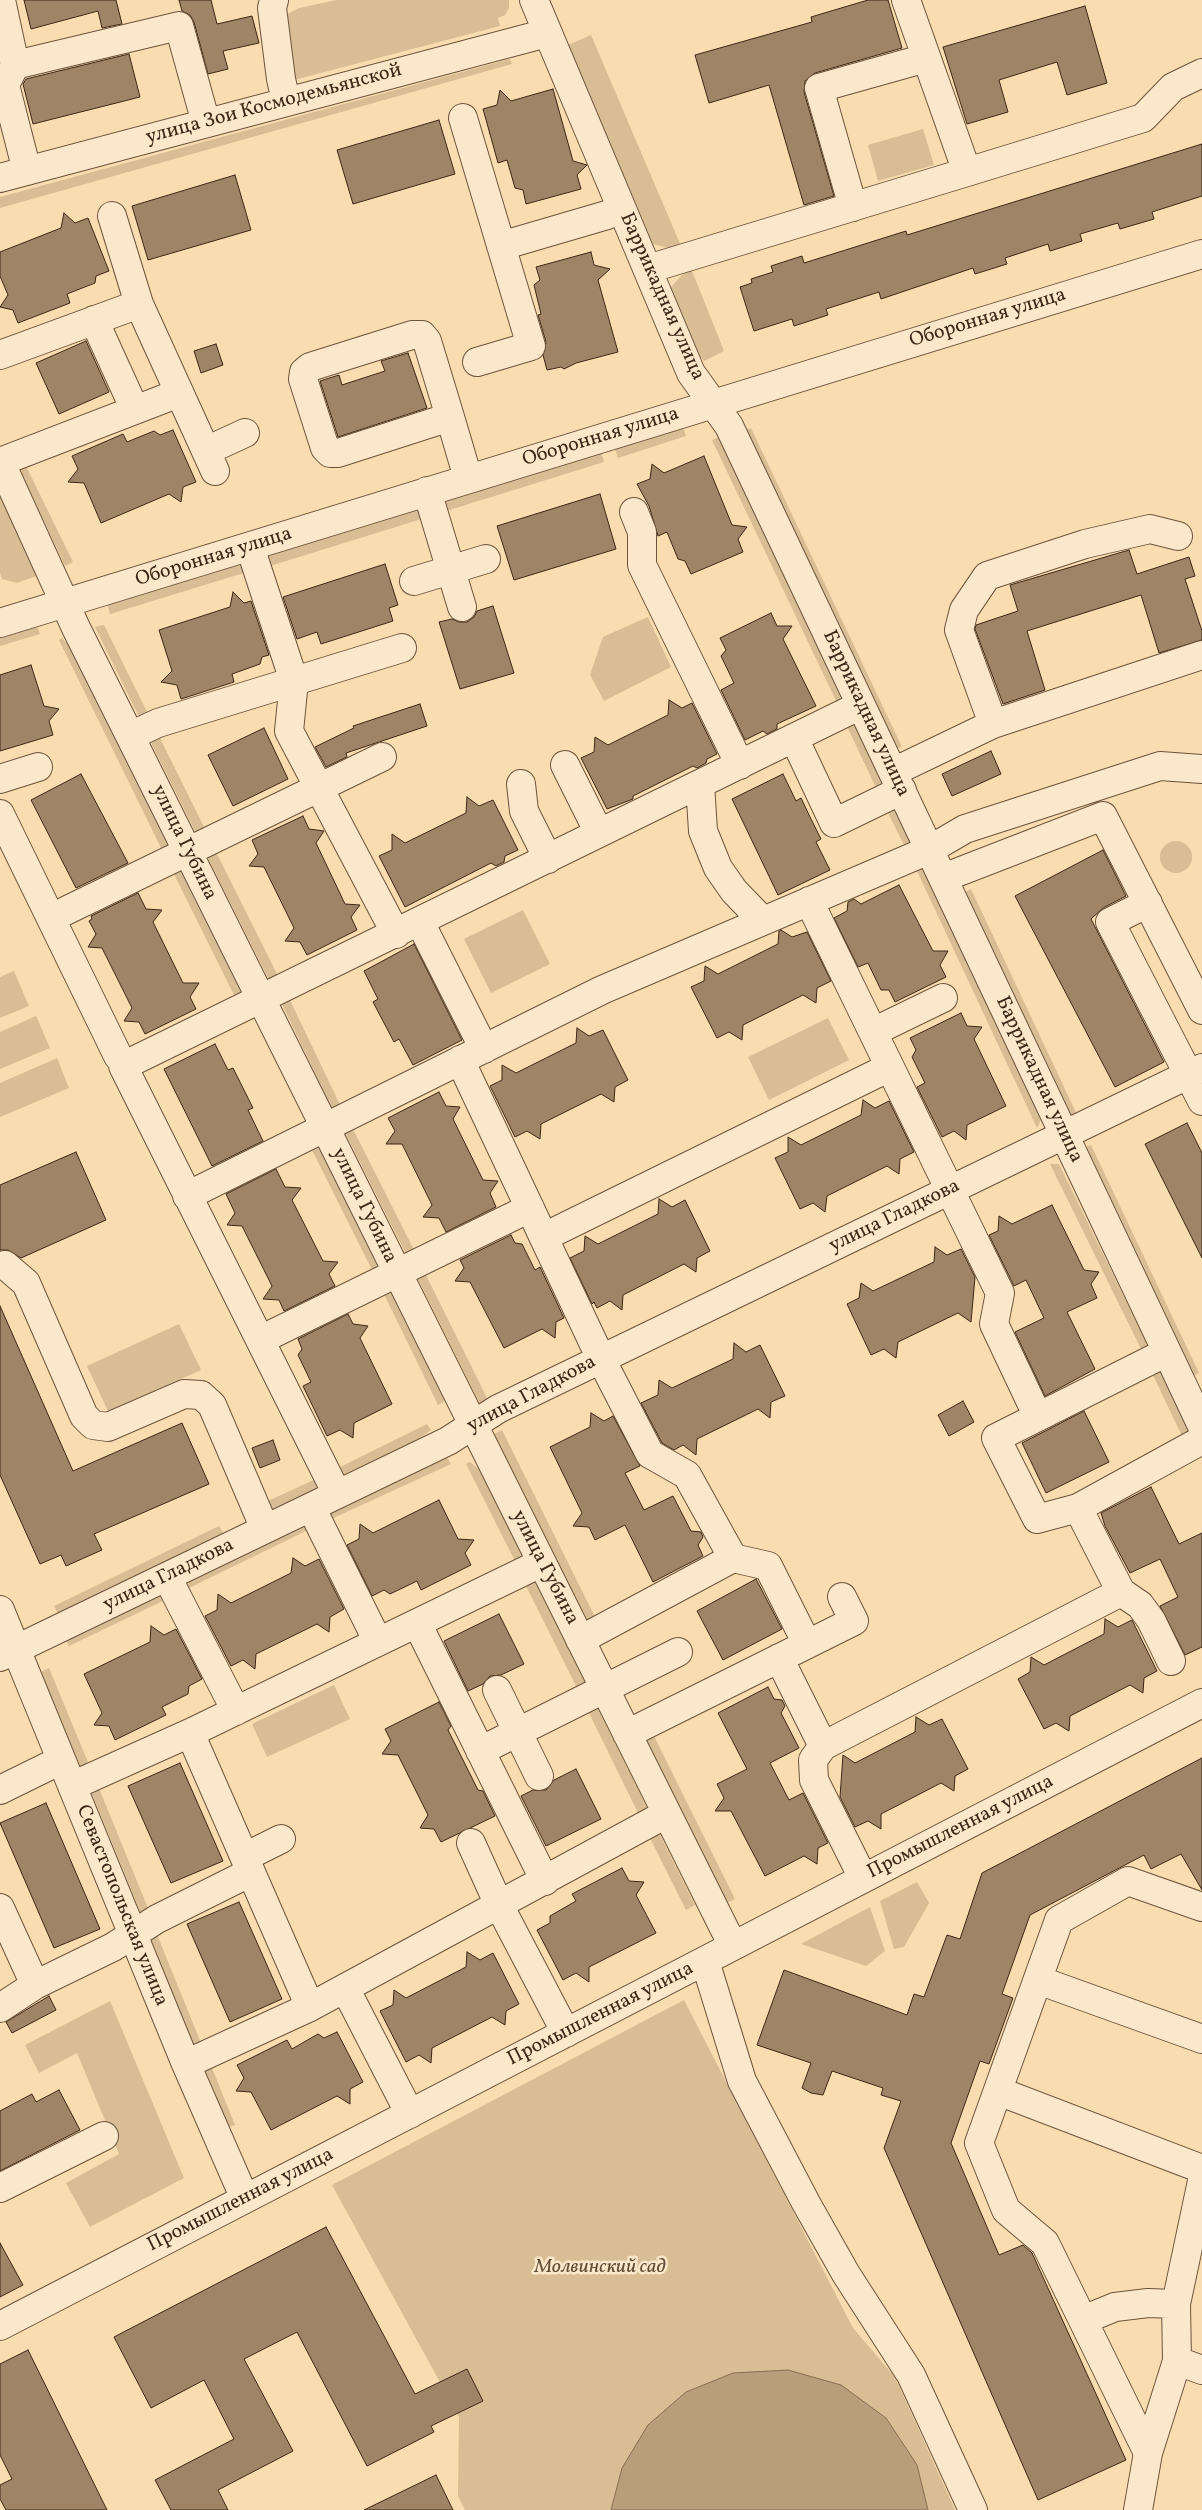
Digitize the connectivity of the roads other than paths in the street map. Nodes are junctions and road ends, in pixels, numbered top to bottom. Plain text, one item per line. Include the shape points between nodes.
1 (1, 0) edge
2 (274, 0) edge
3 (534, 0) edge
4 (906, 0) edge
5 (548, 33) junction
6 (926, 58) junction
7 (15, 65) junction
8 (1202, 73) edge
9 (286, 101) junction
10 (463, 118) dead end
11 (206, 123) junction
12 (27, 171) junction
13 (967, 172) junction
14 (0, 178) edge
15 (853, 207) junction
16 (622, 209) junction
17 (112, 216) dead end
18 (501, 246) junction
19 (1202, 254) edge
20 (648, 269) junction
21 (139, 304) junction
22 (94, 320) junction
23 (0, 354) edge
24 (477, 362) dead end
25 (179, 393) junction
26 (713, 403) junction
27 (134, 410) junction
28 (450, 417) junction
29 (245, 433) dead end
30 (0, 462) edge
31 (468, 478) junction
32 (427, 491) junction
33 (634, 512) dead end
34 (1178, 536) dead end
35 (250, 547) junction
36 (486, 559) dead end
37 (451, 570) junction
38 (414, 581) dead end
39 (65, 604) junction
40 (462, 607) dead end
41 (0, 624) edge
42 (402, 648) dead end
43 (1202, 655) edge
44 (294, 680) junction
45 (861, 705) junction
46 (993, 724) junction
47 (130, 736) junction
48 (794, 738) junction
49 (382, 757) dead end
50 (565, 765) dead end
51 (740, 765) junction
52 (38, 766) dead end
53 (1202, 769) edge
54 (0, 779) edge
55 (897, 781) junction
56 (521, 784) dead end
57 (700, 784) junction
58 (319, 788) junction
59 (0, 814) edge
60 (599, 834) junction
61 (929, 850) junction
62 (187, 852) junction
63 (548, 859) junction
64 (943, 878) junction
65 (809, 901) junction
66 (1148, 903) junction
67 (42, 910) junction
68 (763, 921) junction
69 (420, 922) junction
70 (396, 934) junction
71 (943, 998) dead end
72 (261, 1000) junction
73 (1202, 1010) edge
74 (873, 1032) junction
75 (472, 1054) junction
76 (118, 1056) dead end
77 (890, 1067) junction
78 (1196, 1071) edge
79 (1202, 1101) edge
80 (325, 1129) junction
81 (1064, 1135) junction
82 (950, 1190) junction
83 (187, 1196) junction
84 (530, 1208) junction
85 (544, 1236) junction
86 (5, 1265) dead end
87 (396, 1273) junction
88 (260, 1340) junction
89 (1167, 1352) junction
90 (601, 1359) junction
91 (1194, 1389) edge
92 (1038, 1417) junction
93 (472, 1426) junction
94 (1202, 1426) edge
95 (1202, 1440) edge
96 (337, 1494) junction
97 (311, 1507) junction
98 (1078, 1508) junction
99 (266, 1529) junction
100 (733, 1558) junction
101 (541, 1563) junction
102 (167, 1576) junction
103 (1121, 1592) junction
104 (842, 1597) dead end
105 (0, 1610) edge
106 (417, 1623) junction
107 (580, 1640) junction
108 (378, 1642) junction
109 (806, 1644) junction
110 (678, 1652) dead end
111 (8, 1654) edge
112 (778, 1658) junction
113 (1171, 1661) dead end
114 (604, 1689) junction
115 (497, 1690) dead end
116 (1202, 1703) edge
117 (236, 1711) junction
118 (517, 1732) junction
119 (190, 1733) junction
120 (627, 1734) junction
121 (823, 1746) junction
122 (480, 1751) junction
123 (61, 1760) junction
124 (539, 1776) dead end
125 (72, 1786) junction
126 (0, 1790) edge
127 (666, 1814) junction
128 (281, 1839) dead end
129 (471, 1843) dead end
130 (248, 1865) junction
131 (863, 1878) junction
132 (544, 1881) junction
133 (499, 1905) junction
134 (1202, 1907) edge
135 (0, 1908) edge
136 (132, 1934) junction
137 (732, 1946) junction
138 (704, 1961) junction
139 (1038, 1980) junction
140 (36, 1985) junction
141 (345, 1988) junction
142 (310, 2007) junction
143 (0, 2008) edge
144 (566, 2033) junction
145 (1202, 2039) edge
146 (186, 2064) junction
147 (998, 2091) junction
148 (410, 2114) junction
149 (104, 2136) dead end
150 (1202, 2169) edge
151 (1202, 2181) edge
152 (0, 2188) edge
153 (245, 2199) junction
154 (1176, 2304) junction
155 (1083, 2320) junction
156 (0, 2326) edge
157 (1177, 2361) junction
158 (1202, 2370) edge
159 (1148, 2453) junction
160 (973, 2510) edge
161 (1138, 2510) edge

1 - 7 street
2 - 9 street via 272,8
3 - 5 street, Баррикадная улица
4 - 6 street
5 - 9 street, улица Зои Космодемьянской
5 - 16 street, Баррикадная улица
6 - 13 street
6 - 15 street via 819,88
7 - 11 street via 179,26
7 - 12 street via 5,85
8 - 13 street via 1173,87 1143,118
9 - 11 street, улица Зои Космодемьянской
10 - 18 street
11 - 12 street, улица Зои Космодемьянской
12 - 14 street, улица Зои Космодемьянской
13 - 15 street
15 - 20 street
16 - 18 street
16 - 20 street, Баррикадная улица
17 - 21 street
18 - 24 street via 531,346
19 - 26 street, Оборонная улица
20 - 26 street, Баррикадная улица via 691,373
21 - 22 street
21 - 25 street
22 - 23 street
22 - 27 street
25 - 27 street
25 - 29 street via 210,461
26 - 31 street, Оборонная улица
26 - 45 street, Баррикадная улица via 729,426
27 - 30 street
28 - 28 street via 427,341 422,336 412,335 310,367 304,372 303,379 325,448 330,453
28 - 31 street
30 - 39 street, улица Губина
31 - 32 street, Оборонная улица
32 - 35 street, Оборонная улица
32 - 37 street
33 - 51 street via 642,532 642,565
34 - 46 street via 1150,529 1085,544 987,576 964,610 959,630
35 - 39 street, Оборонная улица
35 - 44 street
36 - 37 street
37 - 38 street
37 - 40 street
39 - 41 street, Оборонная улица
39 - 47 street, улица Губина
42 - 44 street
43 - 46 street
44 - 47 street via 158,723
44 - 58 street via 289,731
45 - 48 street
45 - 55 street, Баррикадная улица
46 - 55 street
47 - 62 street, улица Губина
48 - 51 street
48 - 55 street via 834,823
49 - 58 street
50 - 60 street
51 - 57 street
52 - 54 street
53 - 61 street via 1160,766 965,829
55 - 61 street, Баррикадная улица
56 - 63 street via 524,811
57 - 60 street
57 - 68 street via 703,831 718,868 734,891
58 - 62 street
58 - 70 street
59 - 67 street
60 - 63 street
61 - 64 street, Баррикадная улица
61 - 65 street
62 - 67 street
62 - 72 street, улица Губина
63 - 69 street
64 - 66 street via 1103,816
64 - 81 street, Баррикадная улица
65 - 68 street
65 - 74 street
66 - 73 street
66 - 78 street via 1110,922
67 - 76 street
68 - 75 street via 602,990
69 - 70 street
69 - 75 street
70 - 72 street
71 - 74 street
72 - 80 street, улица Губина
72 - 83 street via 123,1066
74 - 77 street
75 - 80 street
75 - 84 street
77 - 82 street
77 - 85 street
78 - 79 street
78 - 81 street, улица Гладкова
80 - 83 street
80 - 87 street, улица Губина
81 - 82 street, улица Гладкова
81 - 89 street, Баррикадная улица
82 - 90 street, улица Гладкова
82 - 92 street via 1000,1293 994,1324
83 - 88 street
84 - 85 street
84 - 87 street
85 - 90 street
86 - 99 street via 26,1283 84,1416 93,1425 108,1427 184,1394 201,1394 212,1405
87 - 88 street
87 - 93 street, улица Губина
88 - 96 street
89 - 91 street, Баррикадная улица
89 - 92 street
90 - 93 street, улица Гладкова via 498,1409
90 - 100 street via 650,1454 687,1475
91 - 94 street, Баррикадная улица
92 - 98 street via 996,1438 1037,1519
93 - 96 street, улица Гладкова via 448,1441
93 - 101 street, улица Губина
95 - 98 street
96 - 97 street, улица Гладкова
97 - 99 street, улица Гладкова
97 - 108 street
98 - 103 street
99 - 102 street, улица Гладкова
100 - 107 street
100 - 109 street via 768,1566
101 - 106 street
101 - 107 street, улица Губина
102 - 111 street, улица Гладкова
102 - 117 street
103 - 113 street via 1140,1604 1152,1620
103 - 121 street
104 - 109 street via 854,1621
105 - 111 street, Севастопольская улица
106 - 108 street
106 - 122 street
107 - 114 street, улица Губина
108 - 117 street
109 - 112 street
110 - 114 street
111 - 123 street, Севастопольская улица
112 - 120 street
112 - 121 street
114 - 118 street
114 - 120 street, улица Губина
115 - 118 street
116 - 131 street, Промышленная улица
117 - 119 street
118 - 122 street
118 - 124 street
119 - 125 street
119 - 130 street
120 - 127 street, улица Губина
121 - 131 street via 813,1760 814,1780
122 - 132 street
123 - 125 street, Севастопольская улица
123 - 126 street
125 - 136 street, Севастопольская улица
127 - 132 street
127 - 137 street, улица Губина
128 - 130 street
129 - 133 street
130 - 136 street
130 - 142 street
131 - 137 street, Промышленная улица
132 - 133 street
133 - 141 street
133 - 144 street
134 - 139 street via 1128,1880 1059,1920
135 - 140 street
136 - 140 street via 113,1947
136 - 146 street, Севастопольская улица
137 - 138 street, Промышленная улица
138 - 144 street, Промышленная улица
138 - 160 street via 742,2080 837,2258 912,2375
139 - 145 street
139 - 147 street
140 - 143 street
141 - 142 street
141 - 148 street
142 - 146 street
144 - 148 street, Промышленная улица
146 - 153 street, Севастопольская улица
147 - 150 street
147 - 155 street via 979,2143 1006,2210 1045,2243
148 - 153 street, Промышленная улица
149 - 152 street
151 - 154 street
153 - 156 street, Промышленная улица
154 - 155 street via 1115,2306
154 - 157 street
155 - 159 street
157 - 158 street
157 - 159 street
159 - 161 street

